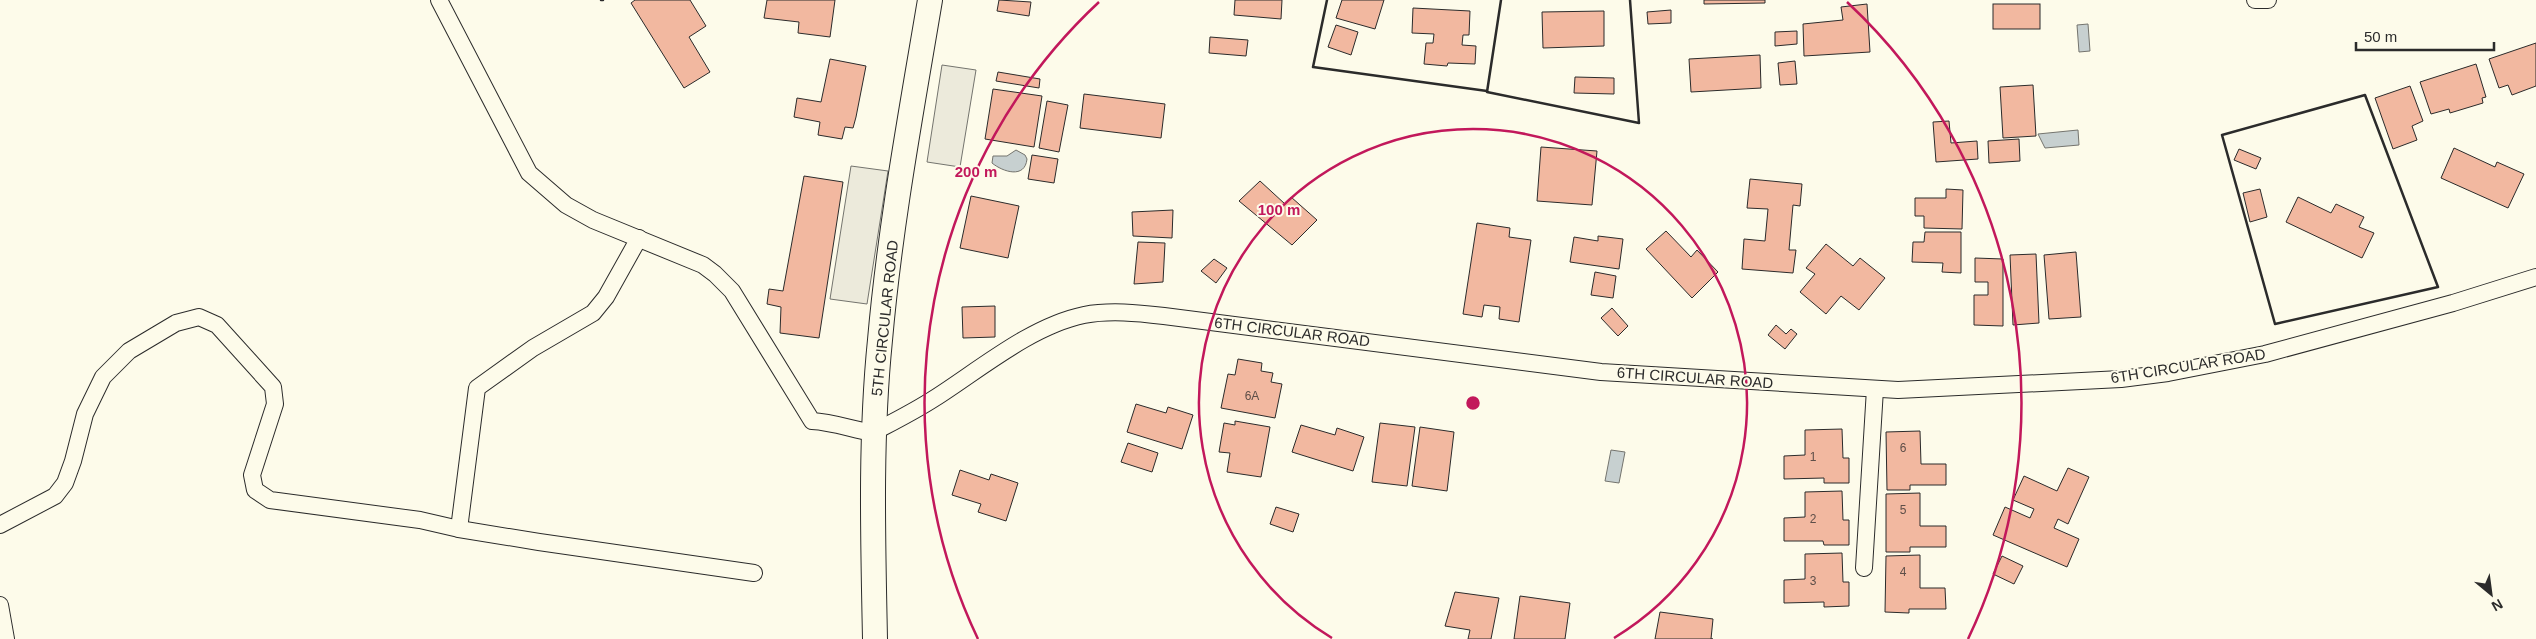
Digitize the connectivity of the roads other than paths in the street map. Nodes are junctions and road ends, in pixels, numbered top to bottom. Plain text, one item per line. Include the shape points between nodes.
1 (439, 0) edge
2 (930, 0) edge
3 (2255, 0) edge
4 (2268, 0) edge
5 (639, 238) junction
6 (2536, 276) edge
7 (1875, 390) junction
8 (874, 433) junction
9 (0, 525) edge
10 (459, 529) junction
11 (1864, 568) dead end
12 (754, 573) dead end
13 (0, 604) edge
14 (3, 638) edge
15 (874, 639) edge

1 - 5 street via 529,173 566,205 593,220
2 - 8 street, 5TH CIRCULAR ROAD via 889,256 879,342
3 - 4 street
5 - 8 street via 703,265 732,291 812,421
5 - 10 street via 606,297 593,313 533,348 477,388
6 - 7 street, 6TH CIRCULAR ROAD via 2453,303 2274,352 2168,373 2121,379
7 - 8 street, 6TH CIRCULAR ROAD via 1601,372 1126,312 1084,315 1046,329
7 - 11 street
8 - 15 street, 5TH CIRCULAR ROAD
9 - 10 street via 55,496 65,484 85,414 103,377 137,346 176,322 199,317 217,325 273,387 275,404 252,475 255,490 270,500 290,505 420,520
10 - 12 street
13 - 14 street

